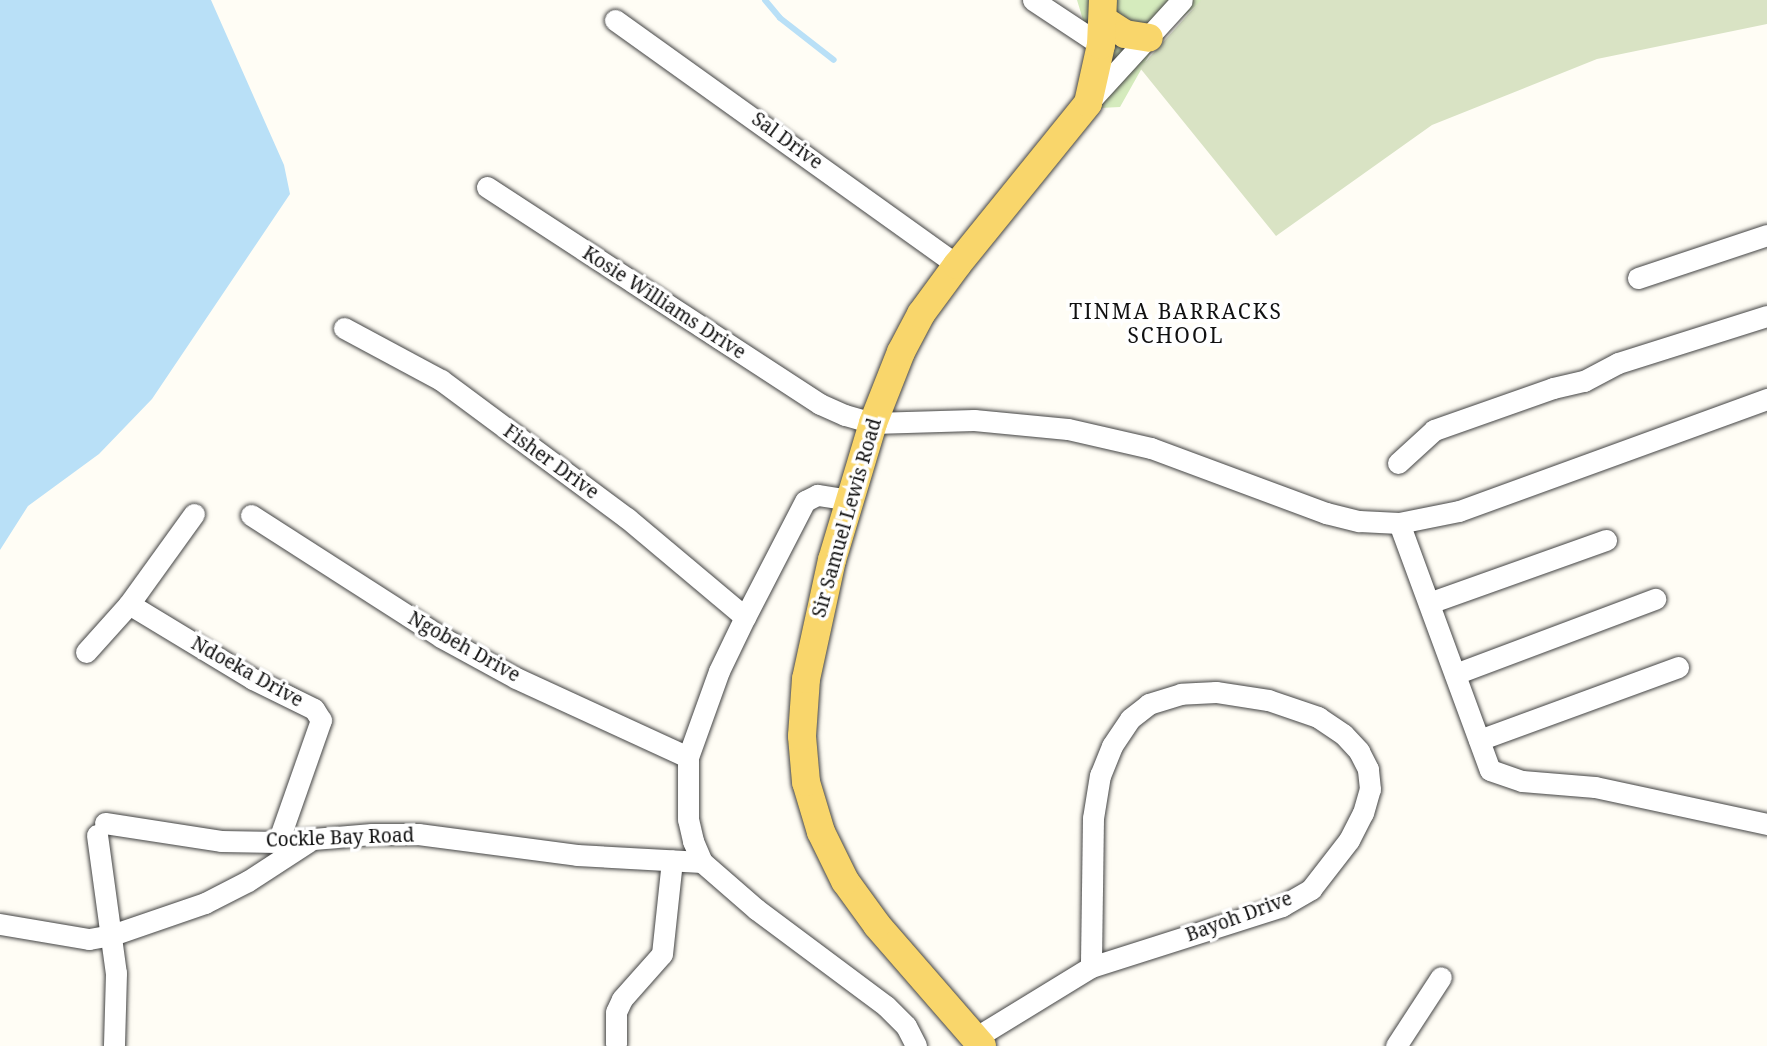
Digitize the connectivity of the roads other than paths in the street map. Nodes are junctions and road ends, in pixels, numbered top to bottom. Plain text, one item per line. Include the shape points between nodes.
1 (1032, 0) edge
2 (1182, 0) edge
3 (615, 20) dead end
4 (1103, 22) edge
5 (1149, 38) junction
6 (1088, 103) junction
7 (487, 187) dead end
8 (1767, 235) edge
9 (957, 265) junction
10 (1638, 278) dead end
11 (1767, 316) edge
12 (344, 328) dead end
13 (1767, 399) edge
14 (873, 422) junction
15 (1398, 463) dead end
16 (850, 500) junction
17 (194, 514) dead end
18 (251, 515) dead end
19 (1399, 523) junction
20 (1606, 540) dead end
21 (1655, 598) dead end
22 (1429, 603) junction
23 (129, 604) junction
24 (745, 617) junction
25 (86, 652) dead end
26 (1678, 667) dead end
27 (1455, 674) junction
28 (1479, 740) junction
29 (688, 757) junction
30 (1767, 824) edge
31 (310, 841) junction
32 (278, 842) junction
33 (672, 861) junction
34 (702, 862) junction
35 (0, 924) edge
36 (112, 934) junction
37 (1091, 967) junction
38 (1441, 978) dead end
39 (979, 1042) edge
40 (615, 1044) dead end
41 (114, 1046) edge
42 (916, 1046) edge
43 (1396, 1046) edge

1 - 4 street
2 - 5 street
3 - 9 street, Sal Drive
4 - 5 main road via 1125,34
4 - 6 main road, Sir Samuel Lewis Road
5 - 6 street
6 - 9 main road, Sir Samuel Lewis Road
7 - 14 street, Kosie Williams Drive via 820,404
8 - 10 street
9 - 14 main road, Sir Samuel Lewis Road via 921,314
11 - 15 street via 1618,363 1584,381 1434,430
12 - 24 street, Fisher Drive via 441,380 626,518
13 - 19 street via 1459,511
14 - 16 main road, Sir Samuel Lewis Road
14 - 19 street via 974,420 1068,429 1151,448 1326,513
16 - 24 street via 817,495 805,501
16 - 39 main road, Sir Samuel Lewis Road via 815,624 806,678 802,736 806,782 821,832 845,881 877,925
17 - 23 street
18 - 29 street, Ngobeh Drive via 441,637 516,678
19 - 22 street
20 - 22 street
21 - 27 street
22 - 27 street
23 - 25 street
23 - 32 street, Ndoeka Drive via 253,679 314,709 321,720
24 - 29 street via 719,671
26 - 28 street
27 - 28 street
28 - 30 street via 1490,770 1522,781 1595,787
29 - 34 street via 688,818
31 - 32 street, Cockle Bay Road
31 - 33 street, Cockle Bay Road via 418,834 577,855
31 - 36 street via 205,903
32 - 36 street, Cockle Bay Road via 101,829
33 - 34 street, Cockle Bay Road
33 - 40 street via 662,954 615,1012
34 - 42 street via 886,1006 906,1026
35 - 36 street via 89,939
36 - 41 street
37 - 37 street, Bayoh Drive via 1100,775 1130,719 1149,704 1181,694 1216,692 1268,700 1318,717 1359,751 1368,769 1370,789 1363,813 1349,840 1311,889 1282,906
37 - 39 street, Bayoh Drive
38 - 43 street

